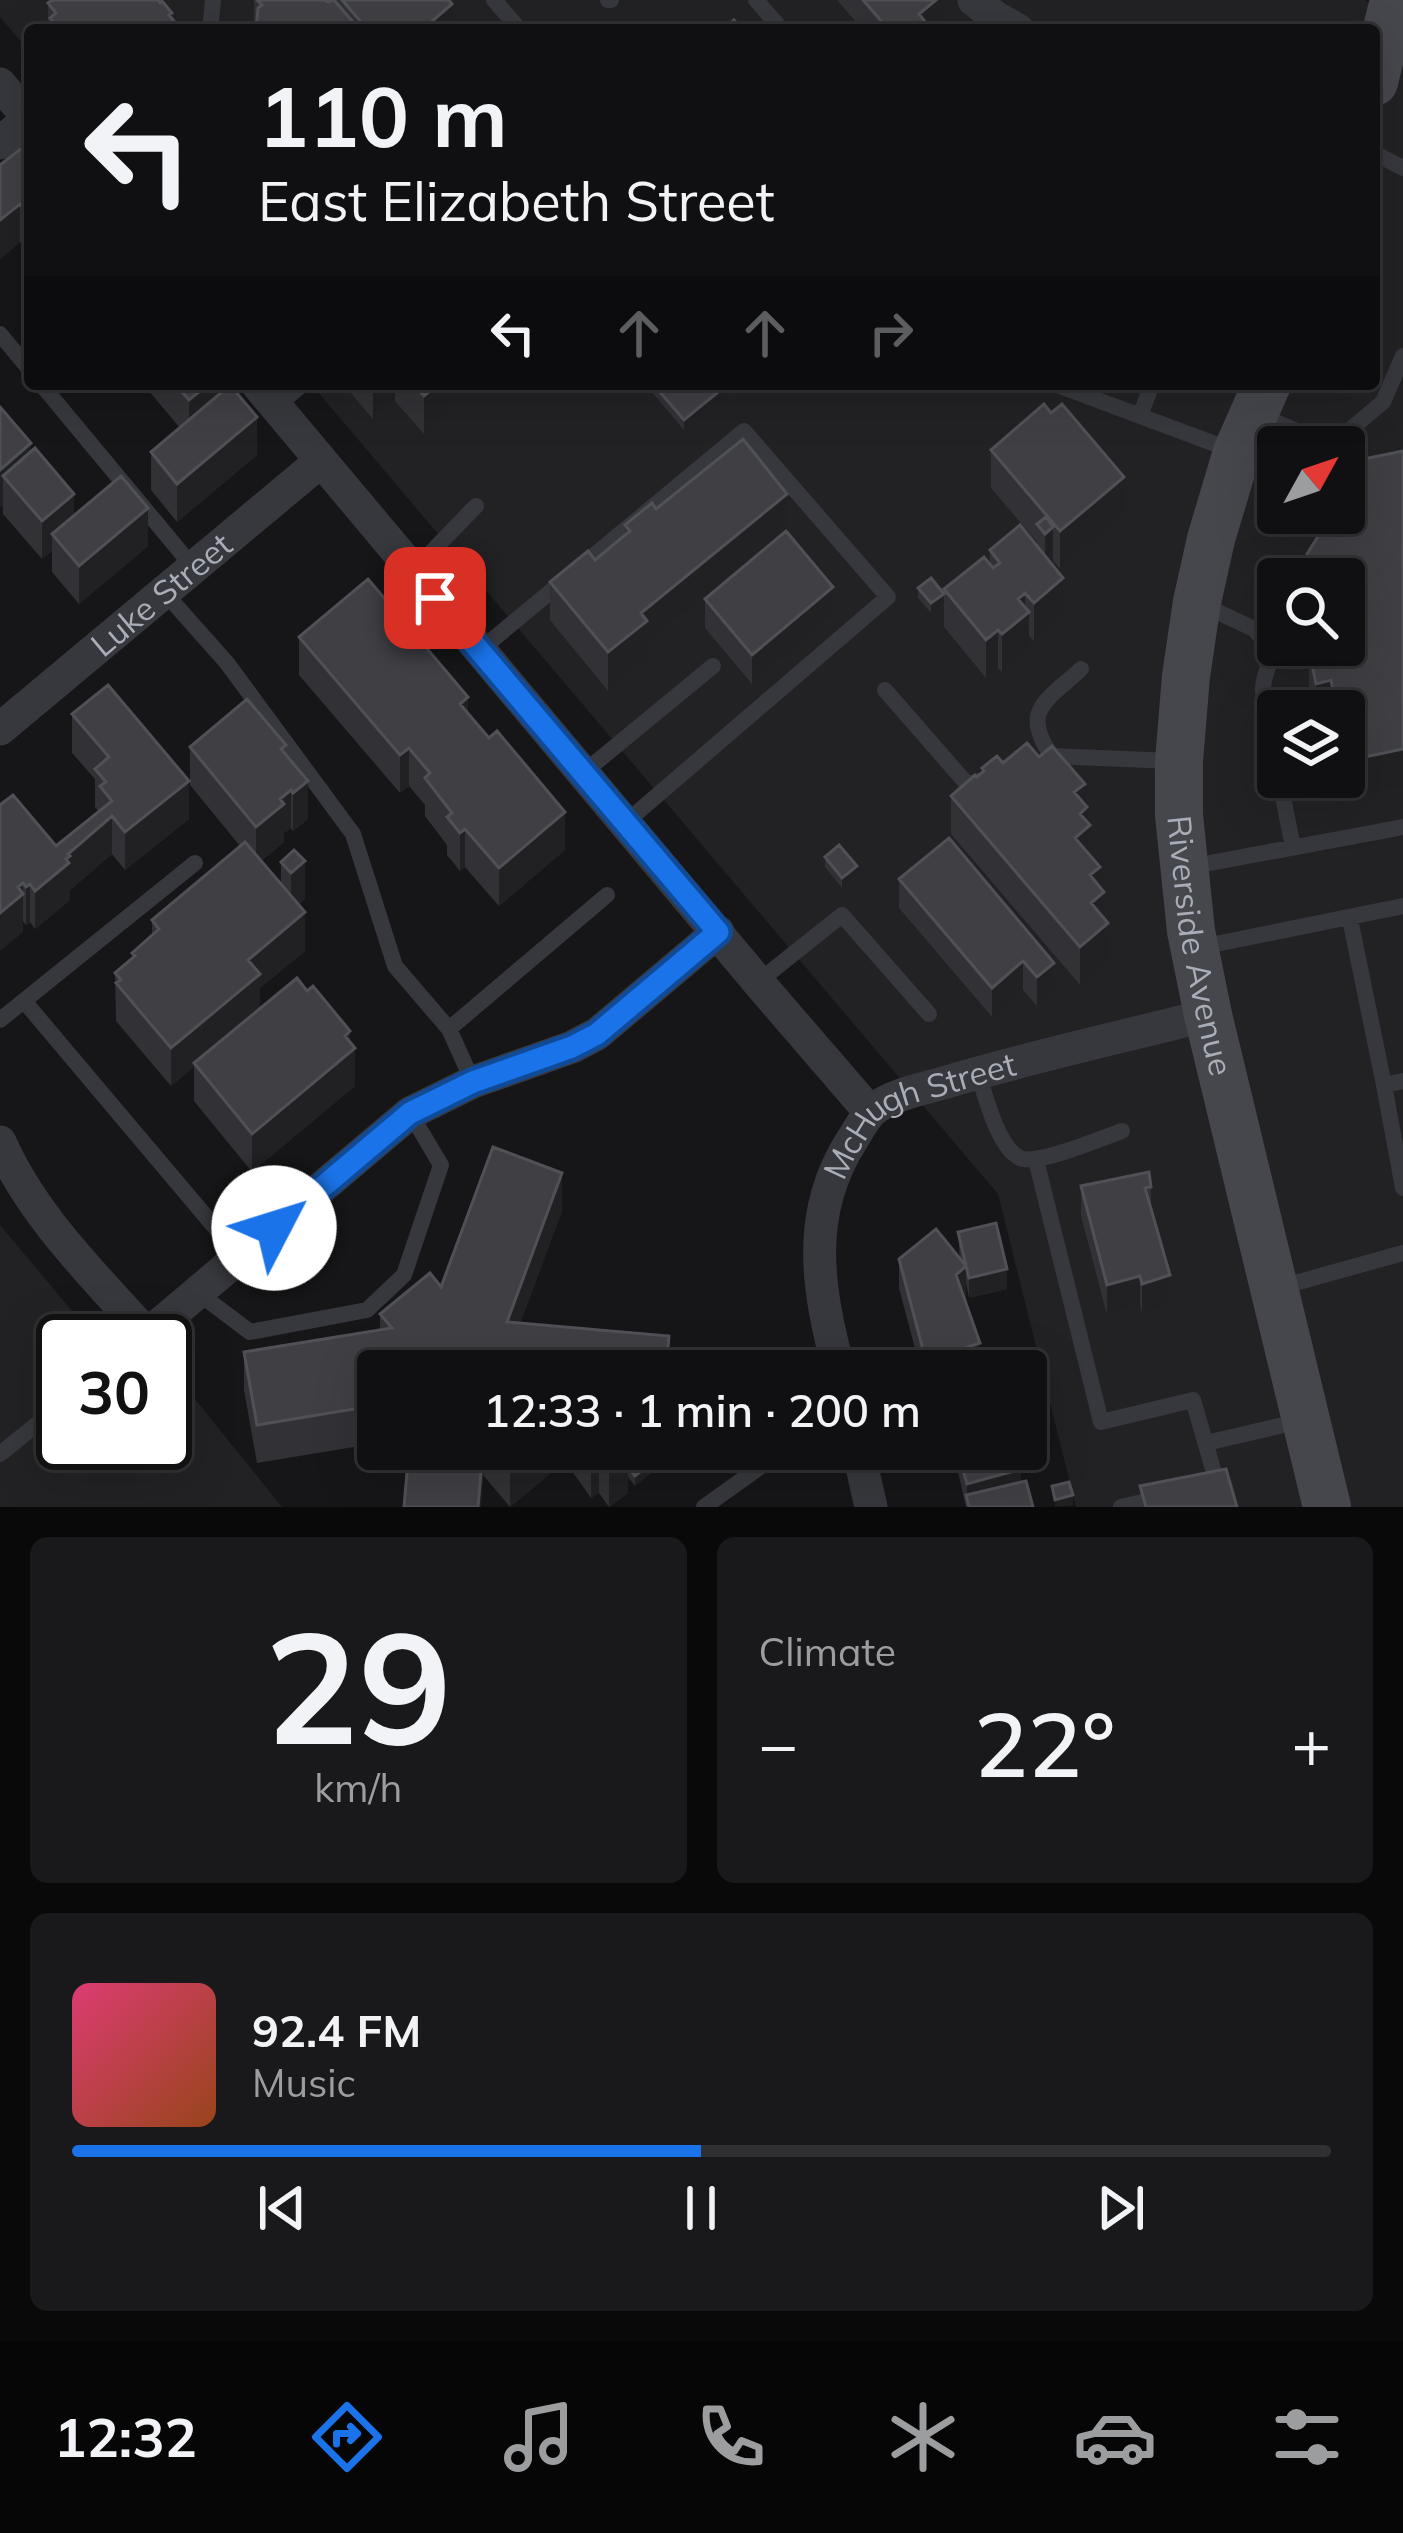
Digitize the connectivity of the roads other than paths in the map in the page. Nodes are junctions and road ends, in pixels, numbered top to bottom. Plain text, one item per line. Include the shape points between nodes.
1 (494, 0) edge
2 (756, 0) edge
3 (1394, 0) edge
4 (515, 24) edge
5 (777, 24) edge
6 (1380, 55) edge
7 (0, 84) edge
8 (24, 114) edge
9 (24, 124) edge
10 (0, 143) edge
11 (0, 334) edge
12 (1403, 356) edge
13 (24, 363) edge
14 (46, 390) edge
15 (1071, 390) edge
16 (1150, 390) edge
17 (267, 395) edge
18 (1140, 416) junction
19 (1254, 417) edge
20 (321, 461) junction
21 (476, 506) dead end
22 (194, 567) junction
23 (412, 572) junction
24 (164, 592) junction
25 (1197, 602) junction
26 (479, 651) junction
27 (713, 666) dead end
28 (1081, 669) dead end
29 (885, 690) dead end
30 (1264, 690) edge
31 (0, 729) edge
32 (1052, 756) junction
33 (1032, 760) edge
34 (1179, 761) junction
35 (996, 772) edge
36 (583, 773) junction
37 (1284, 798) edge
38 (626, 824) junction
39 (1403, 827) edge
40 (1293, 848) junction
41 (195, 863) dead end
42 (1182, 868) junction
43 (607, 895) dead end
44 (1403, 906) edge
45 (1349, 919) junction
46 (718, 932) junction
47 (1194, 948) junction
48 (758, 982) junction
49 (24, 1001) junction
50 (929, 1014) dead end
51 (1208, 1015) junction
52 (0, 1020) edge
53 (449, 1030) junction
54 (978, 1072) junction
55 (473, 1082) junction
56 (1394, 1083) edge
57 (870, 1112) junction
58 (410, 1113) junction
59 (1122, 1131) dead end
60 (0, 1142) edge
61 (1036, 1160) junction
62 (1403, 1188) edge
63 (1403, 1253) edge
64 (240, 1257) junction
65 (1274, 1289) junction
66 (197, 1292) junction
67 (123, 1314) edge
68 (171, 1314) edge
69 (833, 1350) edge
70 (1306, 1419) junction
71 (36, 1425) edge
72 (1206, 1443) junction
73 (0, 1454) edge
74 (756, 1470) edge
75 (863, 1470) edge
76 (1198, 1488) edge
77 (1178, 1493) edge
78 (704, 1507) edge
79 (871, 1507) edge
80 (1120, 1507) edge
81 (1327, 1507) edge

1 - 4 lane
2 - 5 lane
3 - 6 main road
7 - 8 street
9 - 10 street
11 - 13 lane
12 - 19 lane via 1384,401 1345,434 1311,437
14 - 22 lane
15 - 18 lane
16 - 18 lane
17 - 20 street
18 - 19 lane
19 - 25 main road, Riverside Avenue
20 - 22 street, Luke Street
20 - 23 street
21 - 23 lane
22 - 24 street, Luke Street
23 - 26 street
24 - 31 street, Luke Street
24 - 53 lane via 353,834 395,966
25 - 30 lane via 1263,636 1271,650
25 - 34 main road, Riverside Avenue
26 - 36 street
26 - 38 lane via 744,431 888,597
27 - 36 lane
28 - 32 lane via 1035,719
29 - 35 lane via 967,784
32 - 33 lane
32 - 34 lane
34 - 42 main road, Riverside Avenue
36 - 38 street
37 - 40 lane
38 - 46 street
39 - 40 lane
40 - 42 lane
41 - 49 lane
42 - 47 main road, Riverside Avenue
43 - 53 lane
44 - 45 lane
45 - 47 lane
45 - 56 lane
46 - 48 street
46 - 55 street via 597,1034
47 - 51 main road, Riverside Avenue
48 - 50 lane via 842,915
48 - 57 street
49 - 52 lane
49 - 64 lane
51 - 54 street, McHugh Street
51 - 65 main road, Riverside Avenue
53 - 55 lane
54 - 57 street, McHugh Street
54 - 61 lane via 1004,1142 1020,1158
55 - 58 street
56 - 62 lane
57 - 69 street, McHugh Street via 826,1193 819,1269
58 - 64 street
58 - 66 lane via 441,1165 404,1275 367,1310 250,1332
59 - 61 lane
60 - 67 street via 41,1216
61 - 72 lane via 1101,1422 1193,1400
63 - 65 lane
64 - 66 street
65 - 70 main road, Riverside Avenue
66 - 68 street
70 - 72 lane
70 - 81 main road, Riverside Avenue
71 - 73 lane
72 - 76 lane via 1217,1483
74 - 78 lane
75 - 79 street
77 - 80 lane

